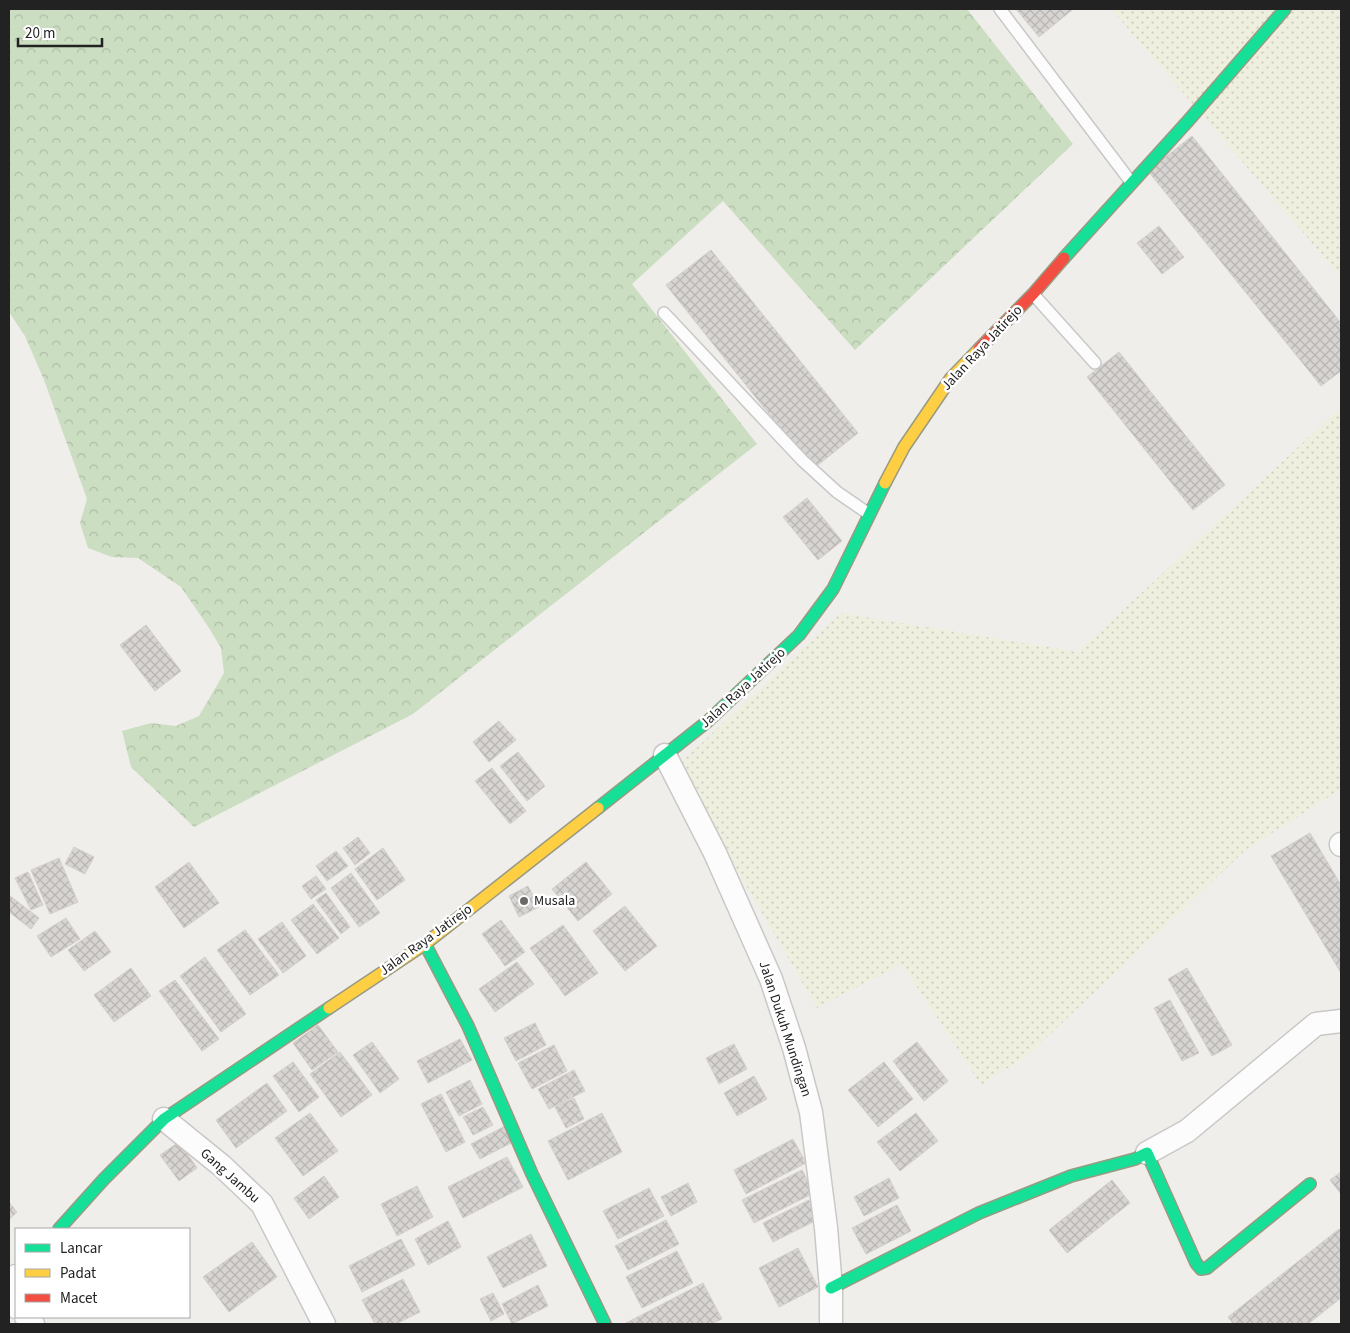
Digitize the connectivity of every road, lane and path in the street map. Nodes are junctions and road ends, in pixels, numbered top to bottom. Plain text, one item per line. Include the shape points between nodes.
1 (1000, 9) edge
2 (1285, 9) edge
3 (1131, 182) junction
4 (1033, 294) junction
5 (664, 313) dead end
6 (1095, 363) dead end
7 (869, 514) junction
8 (665, 755) junction
9 (425, 944) junction
10 (1341, 1021) edge
11 (164, 1119) junction
12 (1147, 1153) junction
13 (1310, 1184) dead end
14 (60, 1228) edge
15 (832, 1288) junction
16 (324, 1324) edge
17 (605, 1324) edge
18 (832, 1324) edge

1 - 3 lane
2 - 3 street, Jalan Raya Jatirejo
3 - 4 street, Jalan Raya Jatirejo
4 - 6 lane
4 - 7 street, Jalan Raya Jatirejo via 951,378 904,447
5 - 7 lane via 802,460
7 - 8 street, Jalan Raya Jatirejo via 833,589 799,635 708,721
8 - 9 street, Jalan Raya Jatirejo
8 - 15 street, Jalan Dukuh Mundingan via 715,853 772,979 794,1048 811,1112
9 - 11 street, Jalan Raya Jatirejo
9 - 17 street via 468,1026 532,1174
10 - 12 street via 1316,1024 1187,1131
11 - 14 street, Jalan Raya Jatirejo
11 - 16 street, Gang Jambu via 262,1204
12 - 13 street via 1201,1269 1207,1268
12 - 15 street via 1071,1176 979,1213
15 - 18 street, Jalan Dukuh Mundingan

